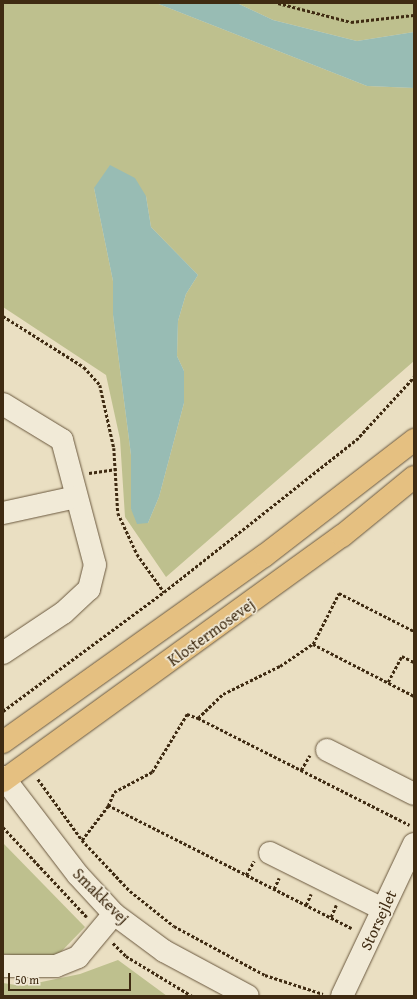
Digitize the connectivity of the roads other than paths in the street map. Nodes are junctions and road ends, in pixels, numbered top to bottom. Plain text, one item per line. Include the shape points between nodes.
1 (3, 404) edge
2 (414, 440) edge
3 (414, 477) edge
4 (76, 497) junction
5 (3, 513) edge
6 (3, 653) edge
7 (3, 742) edge
8 (327, 750) dead end
9 (4, 779) edge
10 (414, 794) edge
11 (270, 853) dead end
12 (412, 856) edge
13 (384, 909) junction
14 (114, 914) junction
15 (3, 966) edge
16 (242, 995) edge
17 (342, 996) edge

1 - 4 street via 62,440
2 - 7 main road, Klostermosevej via 264,556
3 - 9 main road, Klostermosevej via 342,536
4 - 5 street
4 - 6 street via 95,565 94,580 63,613
8 - 10 street
9 - 14 street, Smakkevej via 78,875
11 - 13 street
12 - 13 street, Storsejlet
13 - 17 street, Storsejlet
14 - 15 street via 78,957 56,966
14 - 16 street, Smakkevej via 164,951

